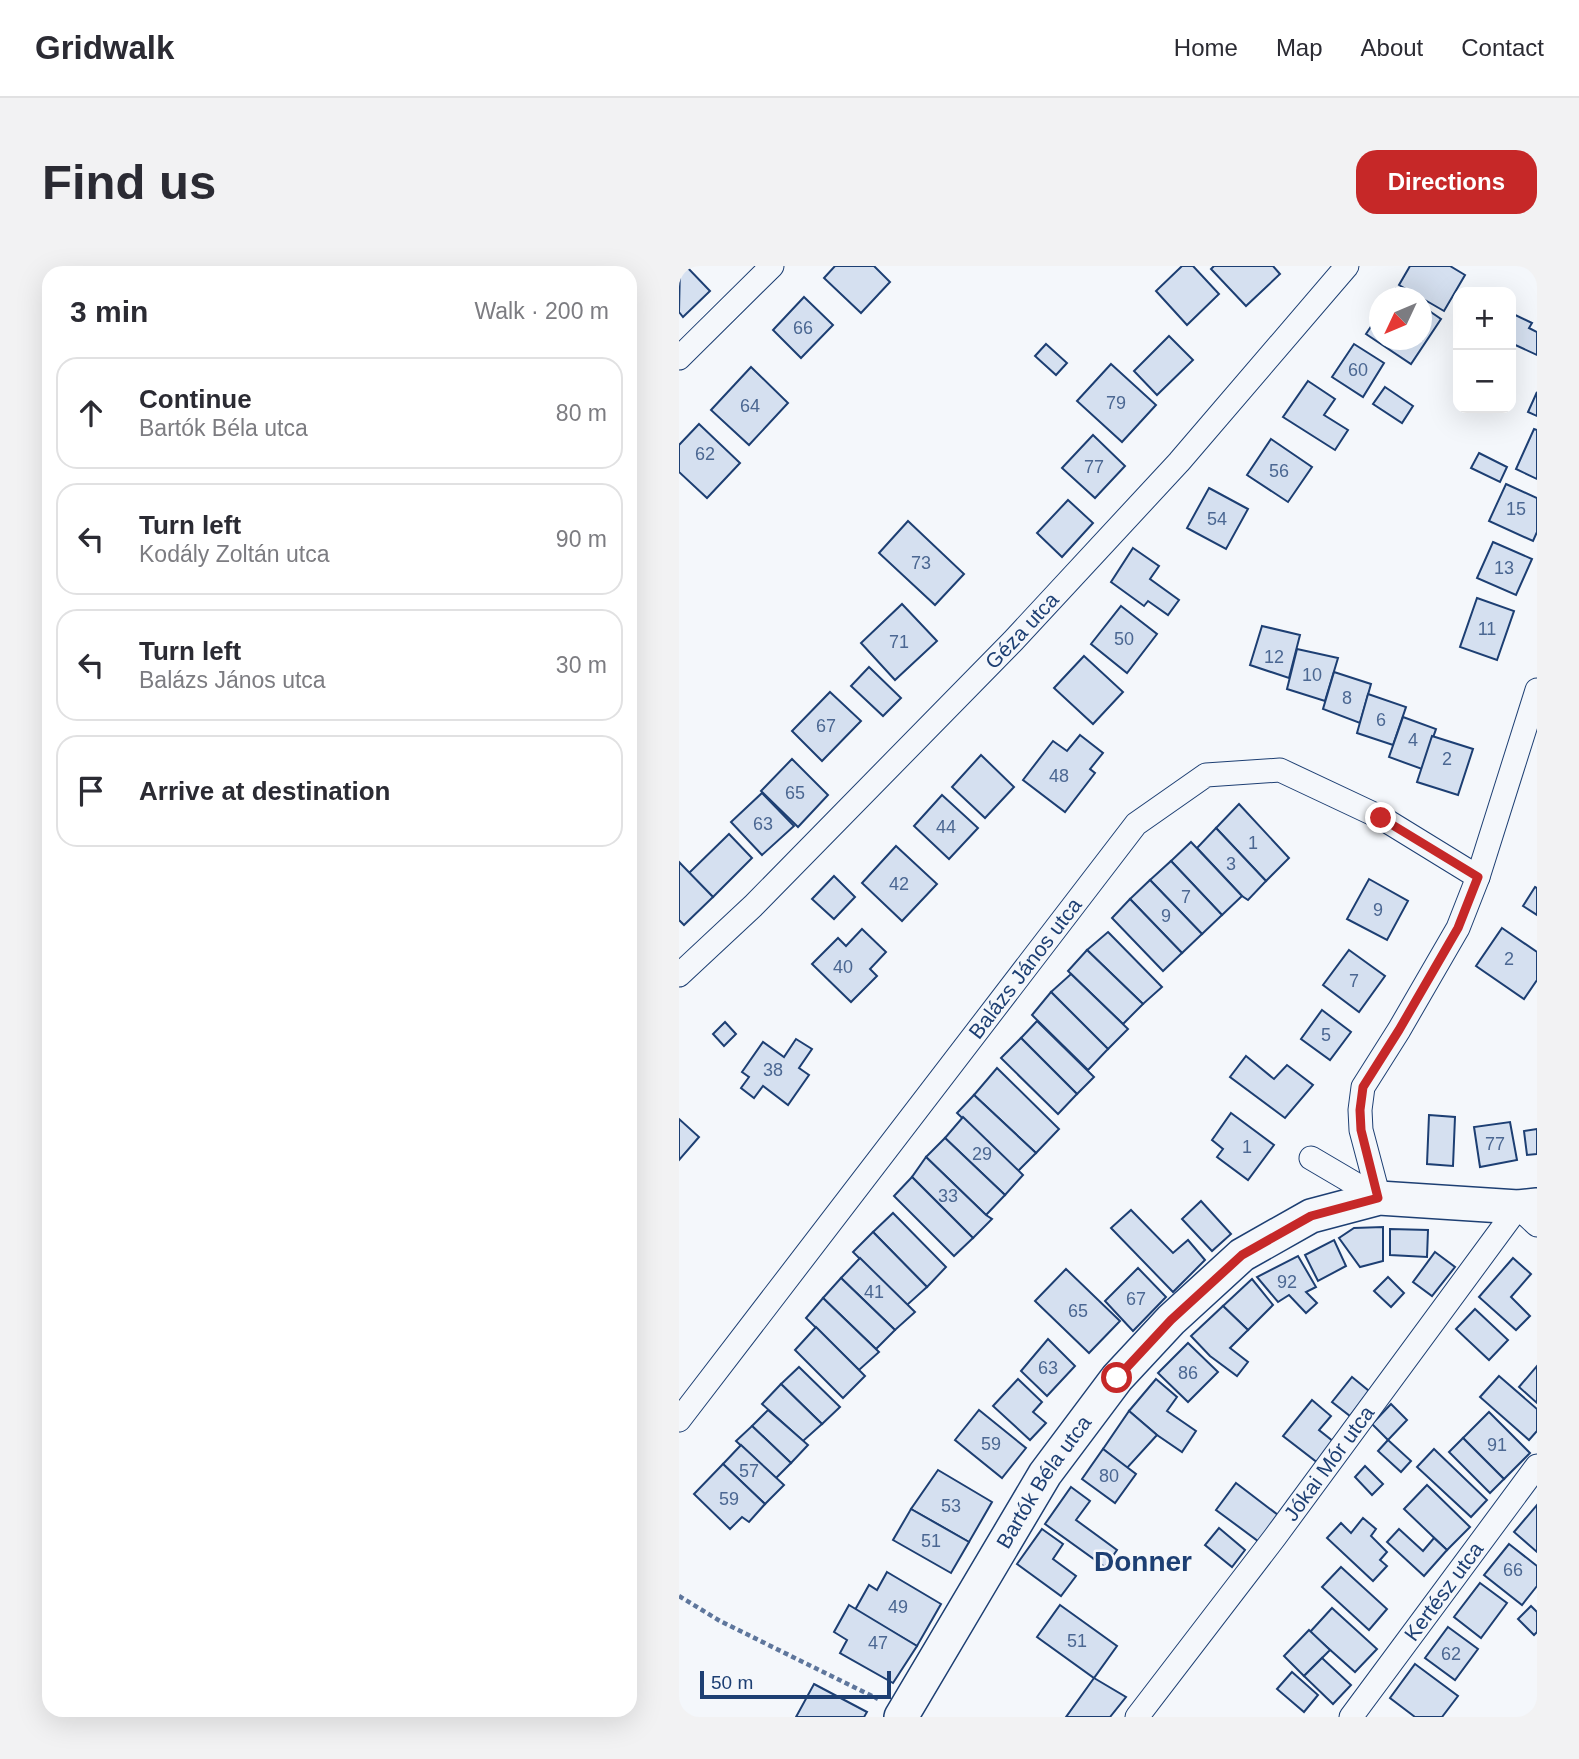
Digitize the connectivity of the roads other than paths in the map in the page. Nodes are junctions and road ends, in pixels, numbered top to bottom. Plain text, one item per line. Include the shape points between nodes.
1 (772, 266) edge
2 (1347, 266) edge
3 (679, 358) edge
4 (1537, 690) edge
5 (1478, 877) junction
6 (679, 975) edge
7 (1311, 1158) dead end
8 (1378, 1198) junction
9 (1531, 1212) edge
10 (679, 1420) edge
11 (1537, 1466) edge
12 (902, 1714) edge
13 (1137, 1717) edge
14 (1351, 1717) edge

1 - 3 street
2 - 6 street, Géza utca via 1179,462 1013,641 753,906
4 - 5 street
5 - 8 street via 1458,928 1363,1087 1361,1130
5 - 10 street, Balázs János utca via 1381,818 1280,770 1206,775 1136,824
7 - 8 street
8 - 9 street, Bartók Béla utca
8 - 12 street, Bartók Béla utca via 1311,1216 1242,1255 1117,1378 1045,1474
9 - 13 street, Jókai Mór utca
11 - 14 street, Kertész utca

